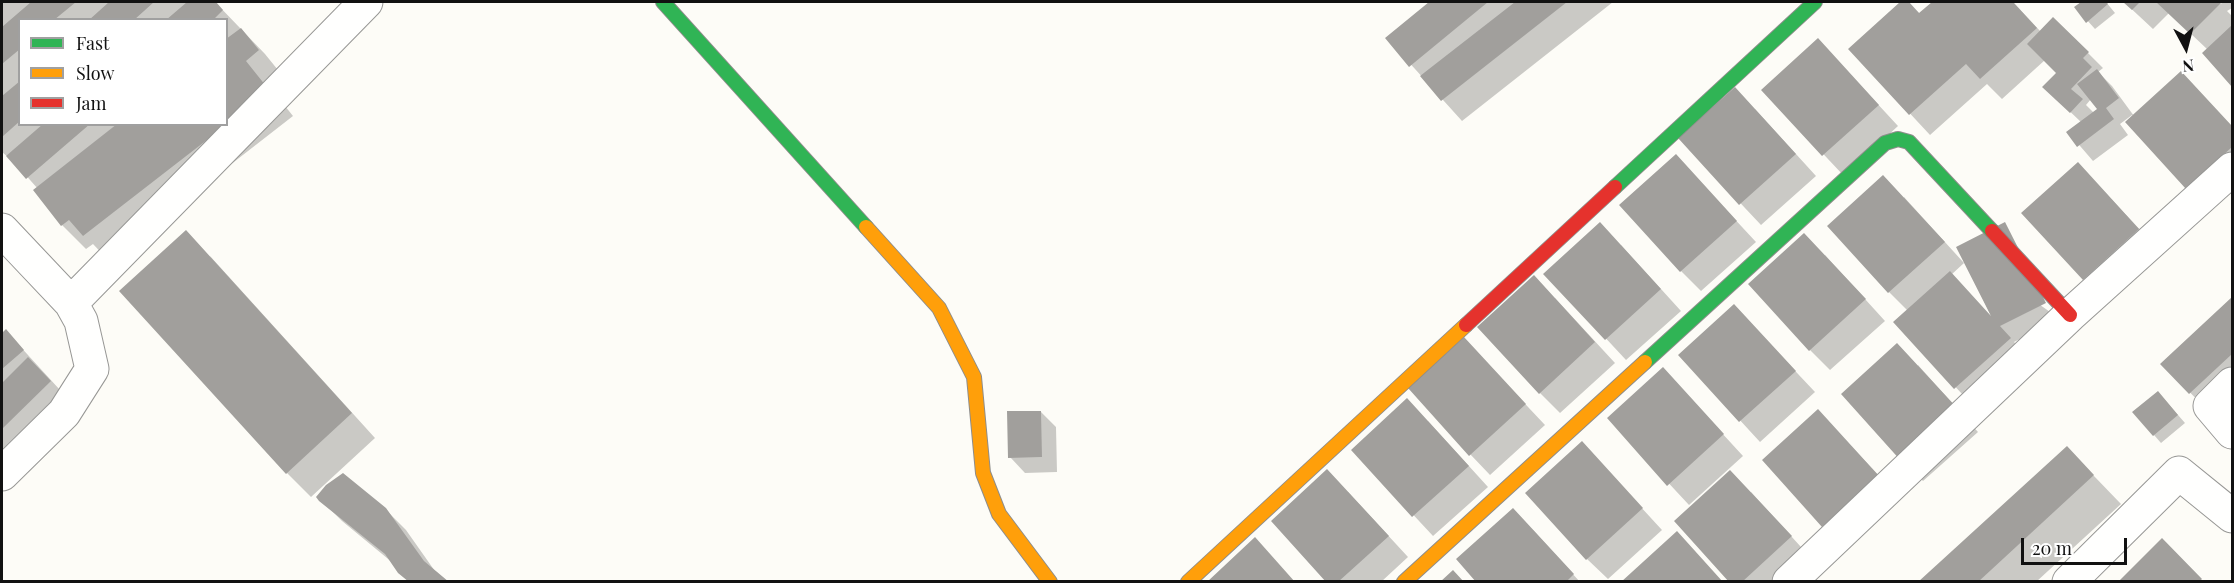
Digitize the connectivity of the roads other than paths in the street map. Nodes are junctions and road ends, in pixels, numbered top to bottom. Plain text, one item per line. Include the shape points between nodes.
1 (366, 2) edge
2 (663, 2) edge
3 (1815, 2) edge
4 (2232, 169) edge
5 (2, 230) edge
6 (71, 303) junction
7 (2070, 315) junction
8 (2232, 384) edge
9 (2232, 432) edge
10 (2, 474) edge
11 (2232, 516) edge
12 (1050, 582) edge
13 (1188, 582) edge
14 (1404, 582) edge
15 (1790, 582) edge
16 (2069, 582) edge

1 - 6 street
2 - 12 street via 939,308 974,377 983,473 999,514
3 - 13 street
4 - 7 street
5 - 6 street
6 - 10 street via 81,321 92,369 64,413
7 - 14 street via 1909,142 1898,139 1885,143
7 - 15 street
8 - 9 street via 2210,406
11 - 16 street via 2179,473

